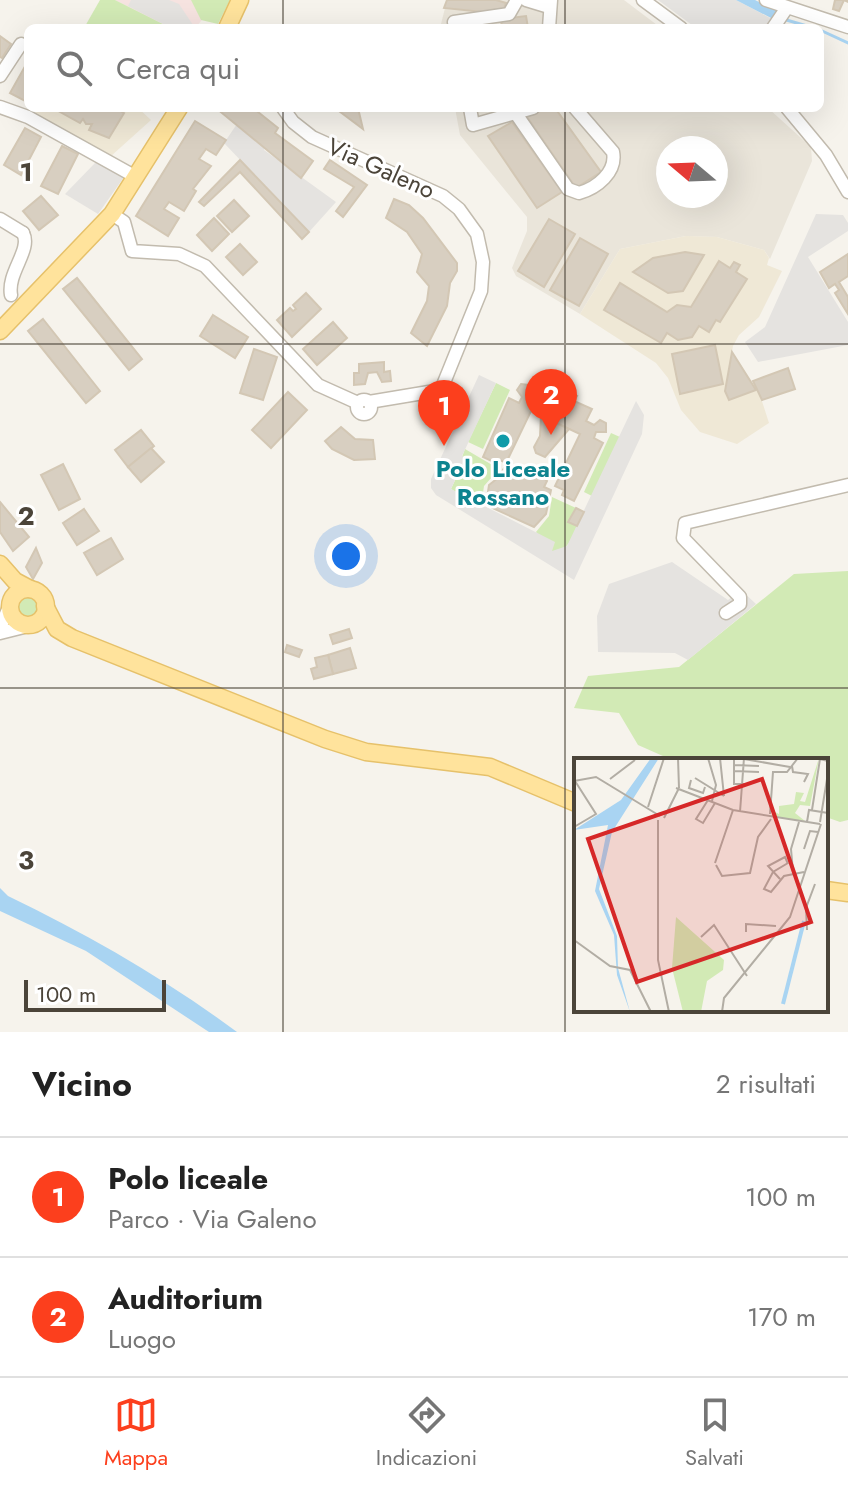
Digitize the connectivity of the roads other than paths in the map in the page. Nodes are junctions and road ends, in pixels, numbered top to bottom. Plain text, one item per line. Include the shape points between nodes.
1 (240, 0) edge
2 (517, 0) edge
3 (526, 0) edge
4 (643, 0) edge
5 (766, 0) edge
6 (550, 4) edge
7 (780, 19) edge
8 (496, 22) edge
9 (229, 24) edge
10 (454, 24) edge
11 (549, 24) edge
12 (676, 24) edge
13 (822, 24) edge
14 (824, 24) edge
15 (848, 27) edge
16 (21, 44) dead end
17 (0, 76) edge
18 (0, 107) edge
19 (177, 112) edge
20 (286, 112) edge
21 (471, 112) edge
22 (511, 112) edge
23 (515, 112) edge
24 (578, 112) edge
25 (790, 112) edge
26 (136, 177) junction
27 (848, 192) edge
28 (112, 214) junction
29 (0, 219) edge
30 (23, 233) junction
31 (0, 275) edge
32 (11, 296) edge
33 (0, 331) edge
34 (848, 485) edge
35 (0, 565) edge
36 (30, 589) junction
37 (10, 604) junction
38 (45, 606) junction
39 (726, 613) dead end
40 (28, 626) junction
41 (0, 630) edge
42 (72, 638) junction
43 (574, 802) edge
44 (828, 890) edge
45 (848, 893) edge

1 - 9 main road
2 - 8 street
3 - 6 street
4 - 12 street
5 - 7 street
6 - 11 street
7 - 13 street
8 - 10 street
14 - 15 street
16 - 17 street
18 - 26 street
19 - 26 main road
20 - 28 street, Via Galeno via 312,137 451,201 469,221 482,250 481,291 441,390 364,402 318,385 205,266 171,253 132,251 124,222
21 - 22 street via 473,125
23 - 24 street via 568,189 579,193 605,177 615,159
25 - 27 street
26 - 28 main road
28 - 32 main road
29 - 30 street
30 - 31 street via 14,258
30 - 32 street via 25,246 10,280
32 - 33 main road
34 - 39 street via 685,523 683,538 740,597 740,604
35 - 36 main road
35 - 37 main road
36 - 37 main road via 18,592
36 - 38 main road
37 - 40 main road via 17,622
37 - 41 street
38 - 40 main road via 39,622
38 - 42 main road via 57,629
40 - 41 street
40 - 42 main road
42 - 43 main road via 347,747 490,767
44 - 45 main road

